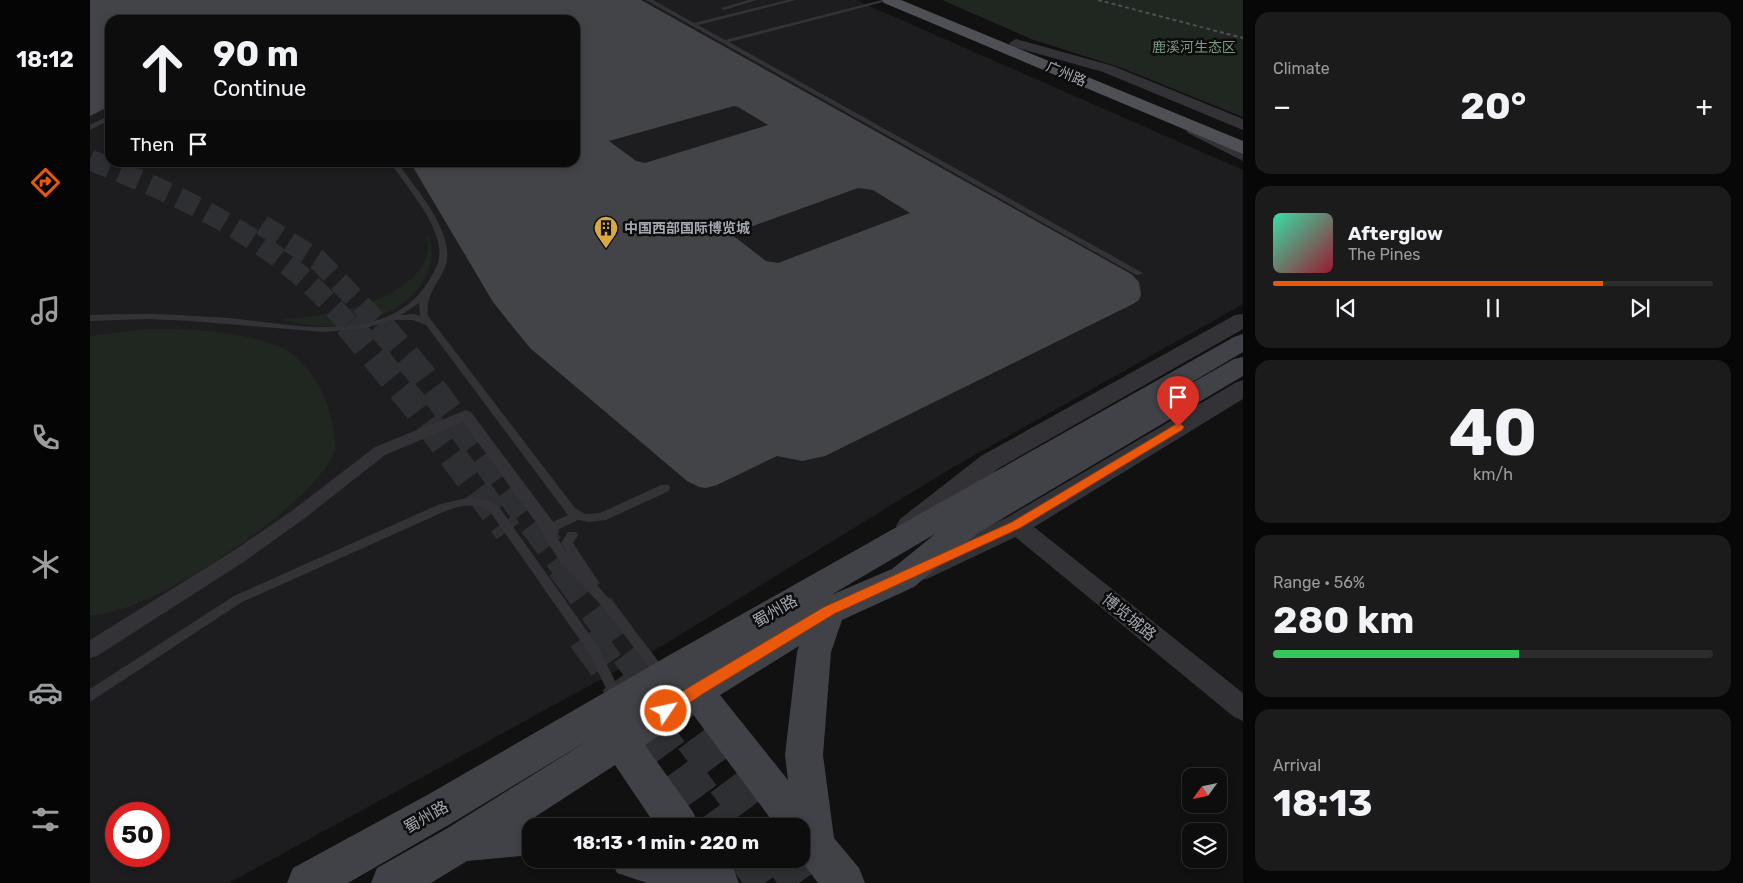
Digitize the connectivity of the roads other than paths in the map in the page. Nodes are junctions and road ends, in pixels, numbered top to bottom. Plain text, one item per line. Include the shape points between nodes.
1 (649, 0) edge
2 (754, 0) edge
3 (793, 0) edge
4 (888, 0) edge
5 (918, 0) edge
6 (724, 8) dead end
7 (693, 25) junction
8 (724, 42) junction
9 (1016, 43) junction
10 (105, 120) edge
11 (1176, 120) junction
12 (1243, 125) edge
13 (90, 128) edge
14 (1243, 138) edge
15 (1243, 148) edge
16 (1243, 156) edge
17 (396, 167) edge
18 (1139, 273) dead end
19 (425, 295) junction
20 (90, 318) edge
21 (1243, 320) edge
22 (383, 321) junction
23 (428, 323) junction
24 (1243, 342) edge
25 (1243, 365) edge
26 (1243, 388) edge
27 (665, 488) dead end
28 (577, 515) junction
29 (1016, 525) junction
30 (550, 531) junction
31 (572, 536) dead end
32 (872, 556) junction
33 (904, 578) junction
34 (600, 595) junction
35 (829, 610) junction
36 (90, 650) edge
37 (679, 679) junction
38 (90, 696) edge
39 (1243, 709) edge
40 (614, 719) junction
41 (674, 818) edge
42 (793, 818) edge
43 (805, 818) edge
44 (522, 836) edge
45 (810, 839) edge
46 (460, 843) junction
47 (660, 868) edge
48 (707, 868) edge
49 (308, 883) edge
50 (392, 883) edge
51 (691, 883) edge
52 (718, 883) edge
53 (844, 883) edge

1 - 7 lane
2 - 6 lane
3 - 7 lane
4 - 8 lane
4 - 11 main road, 广州路
5 - 9 main road, 广州路
7 - 8 lane
8 - 18 lane
9 - 12 street via 1108,70
9 - 14 main road, 广州路
10 - 13 lane
11 - 15 main road, 广州路
11 - 16 street
17 - 19 lane via 428,213 444,245 442,265
19 - 22 lane via 407,310
19 - 23 lane via 422,311
20 - 22 lane via 202,319 318,331 354,328
21 - 32 street via 990,462
22 - 23 lane via 406,316
23 - 28 lane
24 - 32 main road, 蜀州路
25 - 33 main road, 蜀州路 via 967,525
26 - 29 street
27 - 28 lane via 602,517 592,519
28 - 30 lane
29 - 33 street
29 - 39 street, 博览城路
30 - 34 lane via 551,540 566,561
30 - 36 street via 466,415 380,451 300,514
31 - 34 lane via 567,542
32 - 37 main road, 蜀州路
33 - 35 main road, 蜀州路
34 - 37 lane
35 - 37 main road, 蜀州路
35 - 43 main road via 814,652 804,755
37 - 40 main road, 蜀州路
37 - 42 main road
38 - 40 lane via 238,599 444,507 470,501 486,503 496,510 593,649
40 - 41 main road
40 - 46 main road, 蜀州路
40 - 49 main road, 蜀州路 via 443,807
44 - 46 main road
45 - 53 main road
46 - 50 main road, 蜀州路
47 - 51 main road
48 - 52 main road

